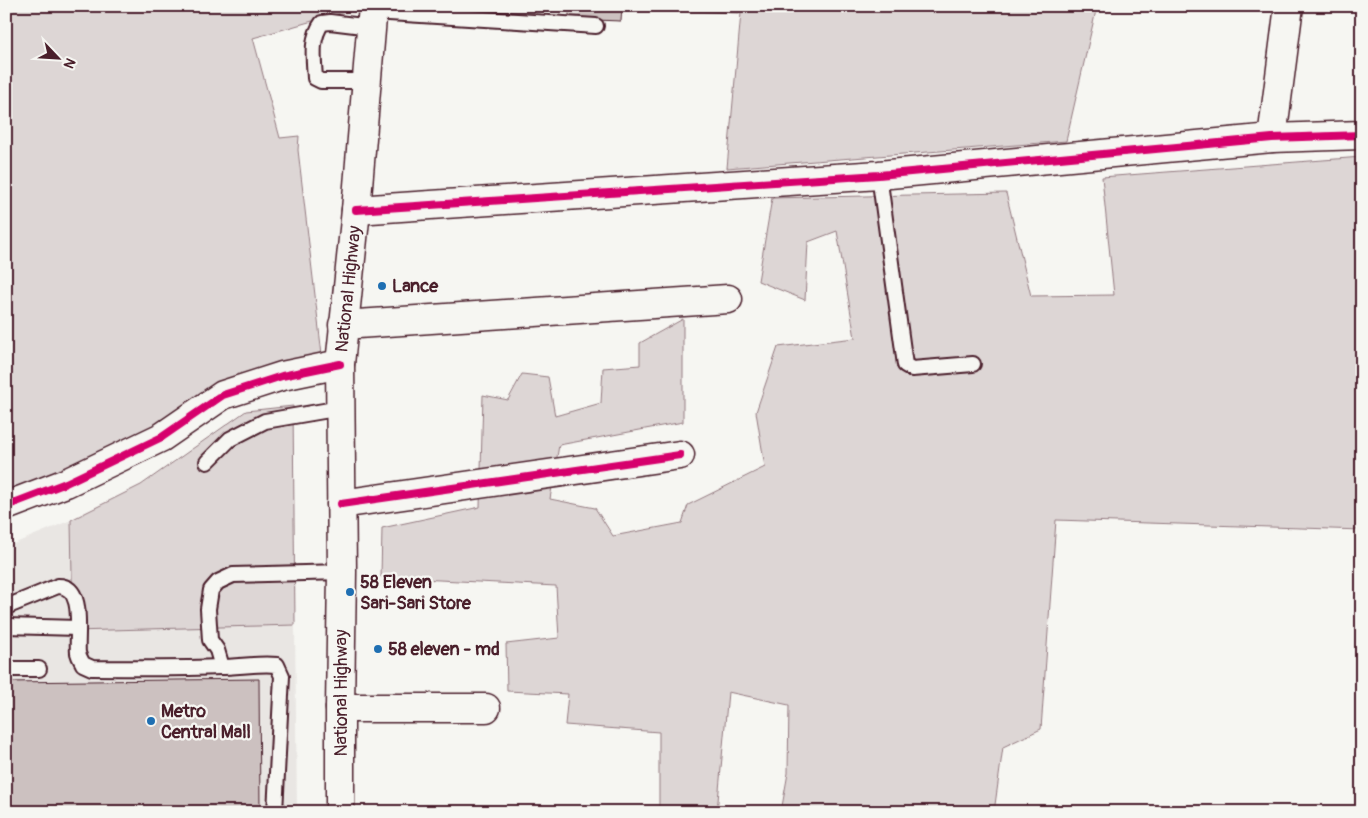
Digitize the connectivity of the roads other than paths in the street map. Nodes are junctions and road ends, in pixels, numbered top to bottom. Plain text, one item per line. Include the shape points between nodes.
1 (1289, 6) edge
2 (373, 15) edge
3 (596, 26) dead end
4 (366, 81) junction
5 (1362, 135) edge
6 (1272, 138) junction
7 (879, 175) junction
8 (356, 210) junction
9 (728, 299) dead end
10 (343, 325) junction
11 (340, 364) junction
12 (973, 364) dead end
13 (340, 408) junction
14 (680, 455) dead end
15 (207, 462) dead end
16 (341, 504) junction
17 (6, 506) edge
18 (342, 572) junction
19 (6, 607) edge
20 (6, 626) edge
21 (78, 628) junction
22 (222, 667) junction
23 (6, 669) edge
24 (39, 669) dead end
25 (340, 708) junction
26 (486, 708) dead end
27 (275, 812) edge
28 (340, 812) edge

1 - 6 street
2 - 3 lane
2 - 4 street, National Highway
2 - 4 lane via 322,24 314,44 315,78 321,82
4 - 8 street, National Highway
5 - 6 street
6 - 7 street
7 - 8 street
7 - 12 lane via 905,365 912,368
8 - 10 street, National Highway
9 - 10 street
10 - 11 street, National Highway
11 - 13 street, National Highway
11 - 17 street via 282,376 223,395 162,437 66,483
13 - 15 lane via 265,422 230,439
13 - 16 street, National Highway
14 - 16 street
16 - 18 street, National Highway
18 - 22 lane via 233,575 218,582 211,590 208,608 210,640
18 - 25 street, National Highway
19 - 21 lane via 65,586 77,602
20 - 21 lane
21 - 22 lane via 78,655 83,664 92,668
22 - 27 lane via 262,663 277,665 282,676
23 - 24 lane
25 - 26 street
25 - 28 street, National Highway

